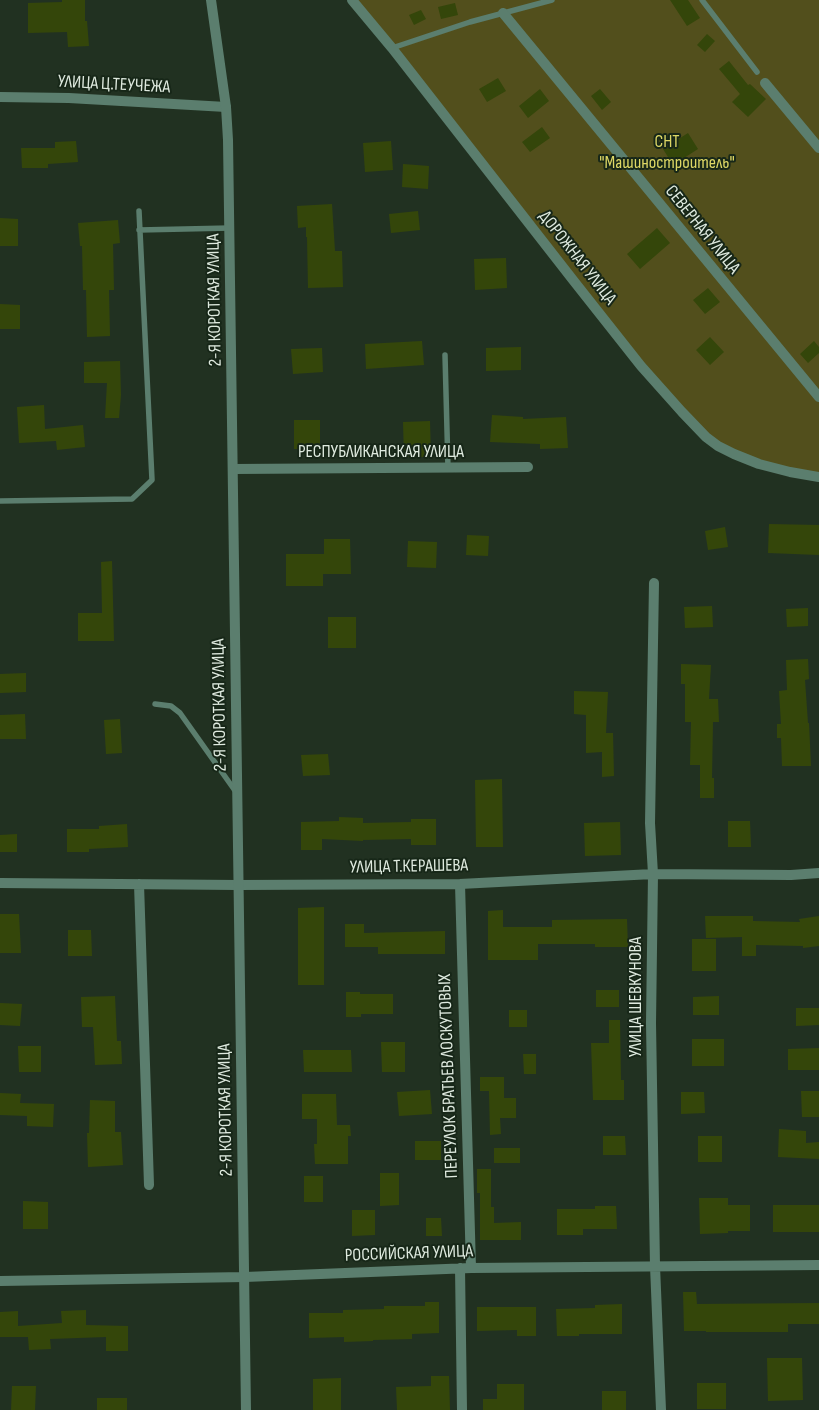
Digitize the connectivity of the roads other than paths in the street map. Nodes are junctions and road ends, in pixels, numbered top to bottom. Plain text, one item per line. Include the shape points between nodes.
1 (211, 0) edge
2 (352, 0) edge
3 (552, 0) edge
4 (702, 0) edge
5 (503, 13) junction
6 (392, 48) junction
7 (757, 72) dead end
8 (765, 83) dead end
9 (0, 97) edge
10 (226, 107) junction
11 (819, 148) edge
12 (139, 211) dead end
13 (230, 228) junction
14 (139, 230) junction
15 (446, 355) dead end
16 (819, 397) edge
17 (448, 468) junction
18 (528, 468) dead end
19 (234, 469) junction
20 (819, 476) edge
21 (0, 501) edge
22 (654, 583) dead end
23 (155, 704) dead end
24 (237, 794) junction
25 (819, 873) edge
26 (652, 874) junction
27 (0, 883) edge
28 (139, 884) junction
29 (460, 884) junction
30 (238, 885) junction
31 (149, 1185) dead end
32 (819, 1265) edge
33 (655, 1266) junction
34 (460, 1268) junction
35 (471, 1268) junction
36 (245, 1277) junction
37 (0, 1281) edge
38 (246, 1410) edge
39 (462, 1410) edge
40 (661, 1410) edge

1 - 10 street, 2-Я КОРОТКАЯ УЛИЦА
2 - 6 street, ДОРОЖНАЯ УЛИЦА
3 - 5 lane
4 - 7 lane
5 - 6 lane
5 - 16 street, СЕВЕРНАЯ УЛИЦА
6 - 20 street, ДОРОЖНАЯ УЛИЦА via 641,366 706,437 718,446 759,464
8 - 11 street
9 - 10 street, УЛИЦА Ц.ТЕУЧЕЖА
10 - 13 street, 2-Я КОРОТКАЯ УЛИЦА
12 - 14 lane
13 - 14 lane
13 - 19 street, 2-Я КОРОТКАЯ УЛИЦА
14 - 21 lane via 152,480 132,499
15 - 17 lane
17 - 18 street, РЕСПУБЛИКАНСКАЯ УЛИЦА
17 - 19 street, РЕСПУБЛИКАНСКАЯ УЛИЦА
19 - 24 street, 2-Я КОРОТКАЯ УЛИЦА
22 - 26 street, УЛИЦА ШЕВКУНОВА
23 - 24 lane via 171,706 180,713
24 - 30 street, 2-Я КОРОТКАЯ УЛИЦА
25 - 26 street, УЛИЦА Т.КЕРАШЕВА
26 - 29 street, УЛИЦА Т.КЕРАШЕВА
26 - 33 street, УЛИЦА ШЕВКУНОВА
27 - 28 street, УЛИЦА Т.КЕРАШЕВА
28 - 30 street, УЛИЦА Т.КЕРАШЕВА
28 - 31 street
29 - 30 street, УЛИЦА Т.КЕРАШЕВА
29 - 35 street, ПЕРЕУЛОК БРАТЬЕВ ЛОСКУТОВЫХ
30 - 36 street, 2-Я КОРОТКАЯ УЛИЦА
32 - 33 street, РОССИЙСКАЯ УЛИЦА
33 - 35 street, РОССИЙСКАЯ УЛИЦА
33 - 40 street, УЛИЦА ШЕВКУНОВА
34 - 35 street, РОССИЙСКАЯ УЛИЦА
34 - 36 street, РОССИЙСКАЯ УЛИЦА
34 - 39 street
36 - 37 street, РОССИЙСКАЯ УЛИЦА
36 - 38 street, 2-Я КОРОТКАЯ УЛИЦА

